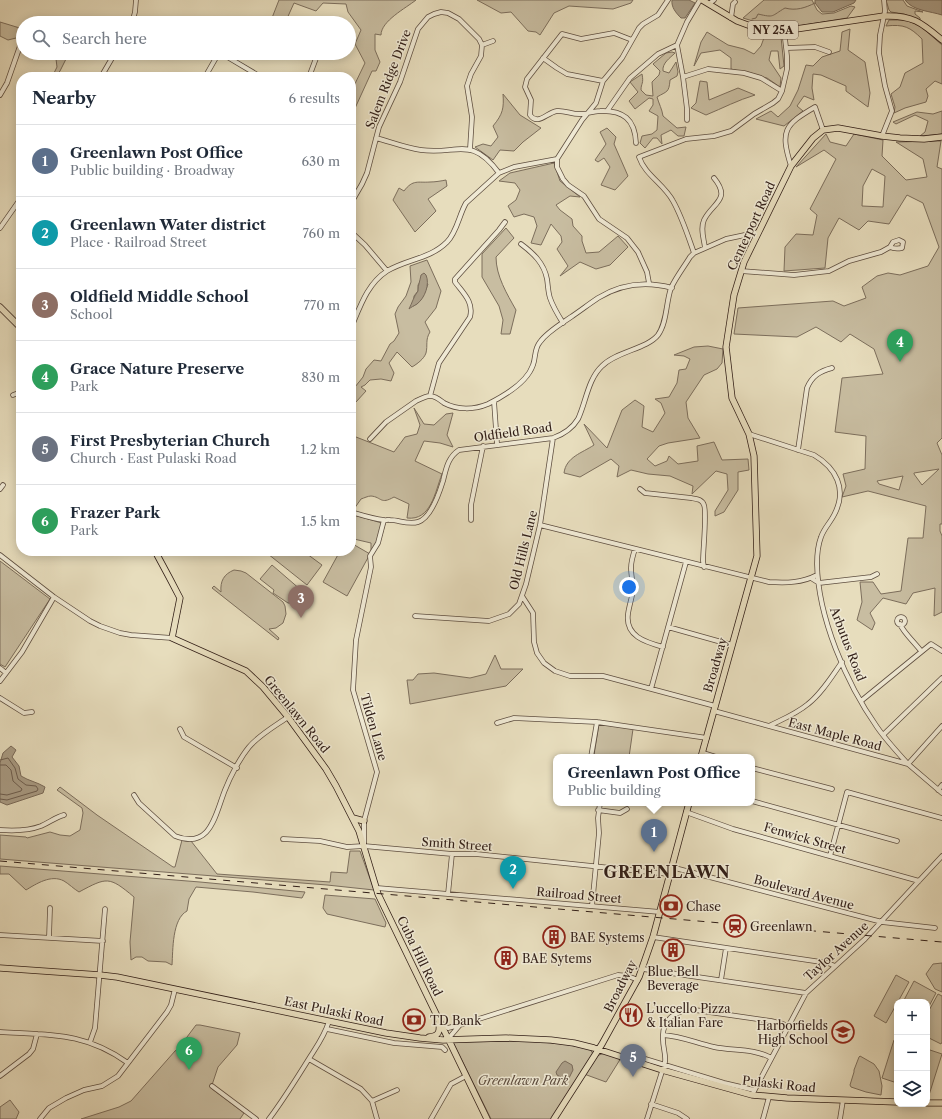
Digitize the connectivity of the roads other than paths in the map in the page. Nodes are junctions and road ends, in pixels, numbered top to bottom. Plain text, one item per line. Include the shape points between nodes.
1 (136, 0) edge
2 (668, 0) edge
3 (701, 0) edge
4 (884, 0) edge
5 (712, 2) edge
6 (735, 2) dead end
7 (134, 16) edge
8 (884, 16) junction
9 (731, 18) junction
10 (784, 30) junction
11 (632, 40) junction
12 (942, 40) edge
13 (493, 41) dead end
14 (482, 45) junction
15 (677, 45) junction
16 (787, 48) junction
17 (829, 52) dead end
18 (16, 57) edge
19 (543, 58) junction
20 (111, 60) edge
21 (215, 60) edge
22 (233, 60) edge
23 (315, 60) edge
24 (104, 72) edge
25 (208, 72) edge
26 (253, 72) edge
27 (311, 72) edge
28 (683, 77) junction
29 (603, 81) junction
30 (782, 91) junction
31 (0, 95) edge
32 (607, 111) junction
33 (590, 112) junction
34 (687, 120) dead end
35 (823, 130) junction
36 (882, 136) junction
37 (942, 137) edge
38 (376, 138) junction
39 (636, 143) dead end
40 (470, 149) junction
41 (557, 159) junction
42 (791, 166) junction
43 (499, 173) junction
44 (714, 178) dead end
45 (356, 195) edge
46 (16, 205) edge
47 (505, 222) dead end
48 (0, 228) edge
49 (759, 232) junction
50 (356, 237) edge
51 (521, 244) dead end
52 (890, 247) dead end
53 (705, 248) junction
54 (694, 253) junction
55 (387, 271) junction
56 (741, 271) junction
57 (649, 283) junction
58 (672, 288) junction
59 (0, 307) edge
60 (356, 317) edge
61 (16, 323) edge
62 (563, 323) junction
63 (832, 368) dead end
64 (16, 394) edge
65 (13, 395) dead end
66 (430, 396) junction
67 (494, 401) junction
68 (749, 434) junction
69 (553, 438) junction
70 (370, 439) dead end
71 (497, 444) junction
72 (483, 446) junction
73 (798, 450) junction
74 (640, 489) dead end
75 (356, 513) edge
76 (384, 520) junction
77 (472, 520) dead end
78 (540, 525) junction
79 (635, 549) junction
80 (0, 555) edge
81 (158, 556) edge
82 (686, 562) junction
83 (704, 567) junction
84 (878, 574) dead end
85 (817, 575) junction
86 (751, 578) junction
87 (811, 578) junction
88 (819, 583) junction
89 (522, 596) junction
90 (54, 597) junction
91 (415, 616) dead end
92 (900, 624) dead end
93 (668, 627) junction
94 (172, 638) junction
95 (732, 645) junction
96 (662, 647) junction
97 (921, 651) junction
98 (942, 651) edge
99 (842, 662) junction
100 (0, 668) edge
101 (6, 673) junction
102 (942, 678) edge
103 (0, 681) edge
104 (651, 689) junction
105 (0, 698) edge
106 (861, 701) junction
107 (714, 708) junction
108 (32, 712) dead end
109 (288, 717) junction
110 (597, 722) junction
111 (497, 723) dead end
112 (769, 726) junction
113 (942, 726) edge
114 (180, 729) dead end
115 (883, 734) junction
116 (707, 738) junction
117 (592, 754) edge
118 (702, 754) edge
119 (908, 764) junction
120 (237, 768) junction
121 (755, 769) edge
122 (942, 785) edge
123 (832, 789) dead end
124 (938, 790) junction
125 (942, 793) edge
126 (134, 795) dead end
127 (755, 802) edge
128 (599, 806) edge
129 (688, 806) edge
130 (627, 808) dead end
131 (598, 810) junction
132 (686, 812) junction
133 (64, 815) dead end
134 (353, 818) junction
135 (942, 818) edge
136 (364, 821) junction
137 (839, 825) junction
138 (0, 830) edge
139 (283, 839) dead end
140 (897, 841) dead end
141 (364, 846) junction
142 (452, 854) junction
143 (830, 856) junction
144 (942, 856) edge
145 (595, 867) junction
146 (671, 867) junction
147 (669, 874) junction
148 (919, 881) junction
149 (378, 891) junction
150 (448, 894) junction
151 (592, 906) junction
152 (50, 908) dead end
153 (105, 909) dead end
154 (660, 912) junction
155 (882, 922) junction
156 (935, 928) dead end
157 (0, 935) edge
158 (653, 937) junction
159 (49, 938) junction
160 (103, 942) junction
161 (726, 948) junction
162 (836, 966) junction
163 (0, 968) edge
164 (643, 969) junction
165 (100, 975) junction
166 (638, 980) junction
167 (721, 980) junction
168 (176, 989) junction
169 (806, 993) junction
170 (438, 1019) junction
171 (328, 1021) junction
172 (463, 1024) junction
173 (441, 1025) junction
174 (787, 1027) junction
175 (327, 1029) junction
176 (0, 1032) edge
177 (37, 1034) junction
178 (663, 1035) junction
179 (420, 1038) junction
180 (448, 1039) junction
181 (90, 1042) junction
182 (445, 1050) dead end
183 (598, 1050) junction
184 (632, 1055) dead end
185 (771, 1058) junction
186 (309, 1059) junction
187 (128, 1063) junction
188 (663, 1067) junction
189 (0, 1076) edge
190 (466, 1076) junction
191 (212, 1086) dead end
192 (397, 1090) dead end
193 (753, 1092) junction
194 (769, 1097) junction
195 (843, 1100) junction
196 (372, 1101) junction
197 (894, 1102) edge
198 (930, 1103) edge
199 (942, 1103) edge
200 (652, 1104) junction
201 (40, 1119) edge
202 (256, 1119) edge
203 (269, 1119) edge
204 (377, 1119) edge
205 (431, 1119) edge
206 (488, 1119) edge
207 (554, 1119) edge
208 (647, 1119) edge
209 (687, 1119) edge
210 (763, 1119) edge
211 (840, 1119) edge

1 - 7 street
2 - 11 street via 658,15 643,24
3 - 5 main road, NY 25A
3 - 15 street
4 - 8 street
5 - 9 main road, NY 25A
6 - 9 street
8 - 10 main road, NY 25A
8 - 12 main road, NY 25A via 912,18
8 - 36 street via 880,35 880,57 892,111
9 - 10 main road, NY 25A via 756,28
10 - 16 street
11 - 19 street via 614,33 581,39 562,34
11 - 29 street via 622,58
13 - 14 street
14 - 38 street, Salem Ridge Drive via 454,15 441,12 428,17 418,28 400,82
14 - 40 street via 480,61 467,86 472,118
15 - 28 street
15 - 32 street via 658,54 630,78
16 - 17 street via 815,47
16 - 30 street via 787,69
18 - 31 street
19 - 29 street via 567,74
19 - 33 street via 525,83 531,100 530,115 533,119 540,120 560,111 581,115
20 - 24 street
21 - 25 street
22 - 26 street
23 - 27 street
28 - 30 street via 708,70 744,73 761,78
28 - 34 street
29 - 33 street via 596,103
30 - 54 street via 773,104 749,117 731,131 686,139 639,157 646,171 674,202
32 - 33 street
32 - 39 street via 618,112 628,118 634,128
33 - 41 street
35 - 36 main road via 838,128
35 - 42 main road, Centerport Road via 813,138
35 - 42 street via 817,106 792,122 786,130 785,139
36 - 37 main road via 924,139
38 - 40 street via 420,150
38 - 45 street, Salem Ridge Drive via 367,173
40 - 43 street via 488,159
41 - 43 street via 514,167
41 - 57 street via 557,167 568,185 584,196 599,219 620,232 634,247 645,266
42 - 49 main road, Centerport Road
43 - 55 street via 466,203 454,233 446,244 433,253
44 - 53 street via 720,185 721,198 704,220 702,231
46 - 48 street
47 - 66 street via 455,279 472,309 470,317 438,363
49 - 53 street via 726,239
49 - 56 main road, Centerport Road
50 - 55 street
51 - 62 street via 534,254 546,274 549,296
52 - 56 street via 829,271 794,275
53 - 54 street
54 - 58 street, Oldfield Road
55 - 60 street via 365,296
56 - 68 main road, Centerport Road via 734,295 726,347 732,398
57 - 58 street
57 - 62 street via 610,291
58 - 69 street, Oldfield Road via 657,336 646,344 617,355 602,366 596,373 575,424 562,435
59 - 61 main road
62 - 67 street via 541,340 535,351 533,365 525,378
63 - 73 street via 819,373 810,382
64 - 65 street
66 - 67 street via 457,408 478,407
66 - 70 street via 416,401 386,422
67 - 71 street
68 - 73 street, Arbutus Road
68 - 86 main road, Centerport Road via 754,456 757,556
69 - 71 street, Oldfield Road
69 - 78 street, Old Hills Lane
71 - 72 street, Oldfield Road
72 - 76 street, Oldfield Road via 459,450 454,454 447,465 438,498 429,512 418,522
72 - 77 street via 471,505
73 - 85 street, Arbutus Road via 822,460 830,467 838,481 839,503 820,538
74 - 83 street via 645,493 702,501 705,510
75 - 76 street, Oldfield Road
76 - 136 street, Tilden Lane via 378,543 370,556 371,567 356,640 353,690 377,772
78 - 79 street
78 - 89 street, Old Hills Lane
79 - 82 street
79 - 96 street via 628,623 639,639
80 - 90 street
81 - 94 main road via 180,598
82 - 83 street
82 - 93 street
83 - 86 street
84 - 88 street
85 - 87 street
85 - 88 street, Arbutus Road
86 - 87 street via 782,583
86 - 95 main road, Broadway
87 - 88 street
88 - 99 street, Arbutus Road via 826,622
89 - 91 street, Old Hills Lane via 519,604 509,614 489,621
89 - 104 street, East Maple Road via 533,613 534,642 538,653 549,668 570,676 603,676
90 - 94 street via 90,621 113,631
90 - 101 street via 22,652
92 - 97 street
93 - 95 street
93 - 96 street
94 - 109 main road, Greenlawn Road via 246,671
95 - 107 main road, Broadway
96 - 104 street
97 - 98 street via 931,644
97 - 106 street
99 - 106 street, Arbutus Road
99 - 112 street via 819,694 808,704
100 - 101 street
101 - 103 street
102 - 115 street
104 - 107 street, East Maple Road
105 - 108 street via 24,713
106 - 115 street, Arbutus Road
107 - 112 street, East Maple Road
107 - 116 main road, Broadway
109 - 120 street via 254,743
109 - 134 main road, Greenlawn Road via 326,769
110 - 111 street via 514,718
110 - 116 street
110 - 117 street
112 - 119 street, East Maple Road
113 - 119 street
114 - 120 street via 184,737
115 - 119 street, Arbutus Road
116 - 118 main road, Broadway
119 - 124 street, East Maple Road
120 - 126 street via 226,788 211,827 197,838 175,836 139,803
121 - 123 street
122 - 124 street
124 - 125 street, East Maple Road
127 - 137 street
128 - 131 street
129 - 132 main road, Broadway
130 - 131 street via 620,813
131 - 145 street via 599,833
132 - 143 street, Fenwick Street via 733,829
132 - 146 main road, Broadway
133 - 138 street via 29,829
134 - 136 main road
134 - 141 main road, Greenlawn Road
135 - 137 street via 847,792
136 - 141 street, Tilden Lane
137 - 140 street
137 - 143 street
139 - 141 street, Smith Street via 320,841 347,847
141 - 142 street, Smith Street
141 - 149 main road, Greenlawn Road
142 - 145 street, Smith Street via 476,854
142 - 150 street
143 - 148 street, Fenwick Street
144 - 148 street, Taylor Avenue
145 - 147 street, Smith Street
145 - 151 street
146 - 147 main road, Broadway
146 - 155 street, Boulevard Avenue
147 - 154 main road, Broadway
148 - 155 street, Taylor Avenue
149 - 150 street, Railroad Street
149 - 170 main road, Cuba Hill Road
150 - 151 street, Railroad Street
151 - 154 street, Railroad Street
152 - 159 street
153 - 160 street
154 - 158 main road, Broadway
155 - 156 street, Boulevard Avenue
155 - 162 street, Taylor Avenue
157 - 159 street
158 - 161 street
158 - 164 main road, Broadway
159 - 160 street
160 - 165 street
161 - 162 street
161 - 167 street
162 - 169 street, Taylor Avenue
163 - 165 main road, East Pulaski Road
164 - 166 main road, Broadway
164 - 167 street
165 - 168 main road, East Pulaski Road
165 - 181 street via 95,1028
166 - 172 street via 622,975 614,976
166 - 183 main road, Broadway
167 - 169 street
168 - 171 main road, East Pulaski Road
168 - 187 street via 167,1012
169 - 174 street, Taylor Avenue
170 - 173 main road, Cuba Hill Road
170 - 179 main road via 438,1034
171 - 175 street
171 - 179 main road, East Pulaski Road
172 - 173 street via 448,1028
172 - 180 street via 455,1029
173 - 180 main road, Cuba Hill Road
174 - 178 street via 771,1021 687,1010 672,1016
174 - 185 street, Taylor Avenue
175 - 182 street via 394,1043 442,1046
175 - 186 street
176 - 177 street
177 - 181 street via 66,1036
177 - 189 street via 29,1054
178 - 185 street via 723,1049 755,1052
178 - 188 street via 666,1055
179 - 180 main road, East Pulaski Road
180 - 183 main road, East Pulaski Road via 531,1038 574,1043
180 - 190 main road, Cuba Hill Road
181 - 187 street
183 - 188 main road, East Pulaski Road
183 - 207 main road, Broadway
184 - 188 street
185 - 193 street, Taylor Avenue
186 - 196 street via 362,1089
186 - 203 street
187 - 201 street via 111,1082 66,1098 50,1108
188 - 193 main road, Pulaski Road
188 - 200 street
190 - 205 street via 451,1084
190 - 206 main road, Cuba Hill Road
191 - 202 street
192 - 196 street
193 - 194 main road, Pulaski Road
194 - 195 main road, Pulaski Road
194 - 210 street
195 - 197 main road, Pulaski Road
195 - 211 street
196 - 204 street
198 - 199 main road
200 - 208 street
200 - 209 street

